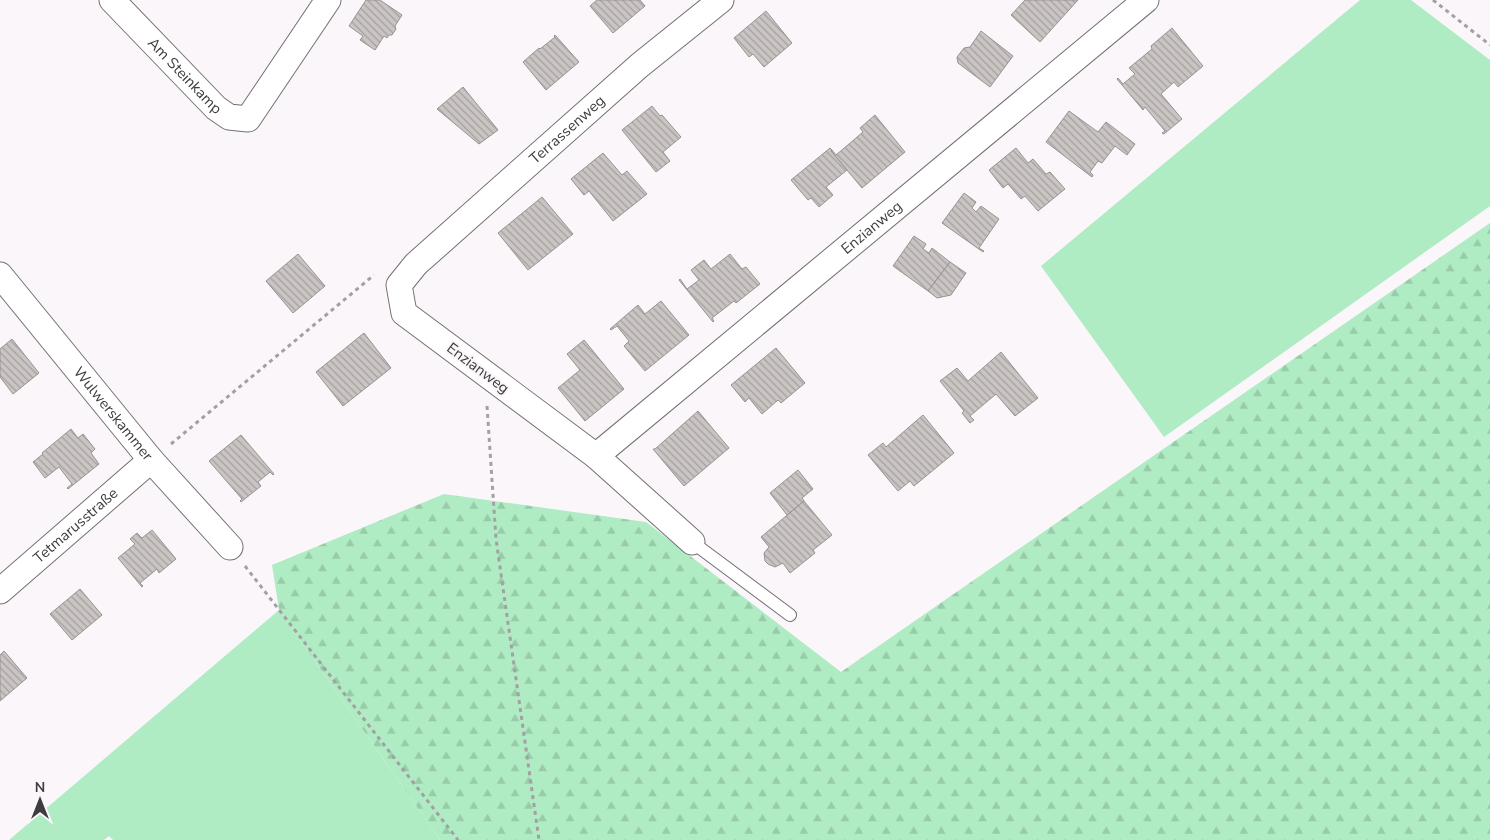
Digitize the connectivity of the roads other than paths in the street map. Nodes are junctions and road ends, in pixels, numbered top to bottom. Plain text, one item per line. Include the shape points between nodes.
1 (112, 0) edge
2 (328, 0) edge
3 (721, 0) edge
4 (1146, 0) edge
5 (416, 264) joint
6 (0, 275) edge
7 (596, 456) junction
8 (151, 460) junction
9 (692, 542) joint
10 (230, 547) road end
11 (0, 591) edge
12 (790, 615) dead end

1 - 2 street, Am Steinkamp via 216,108 229,117 248,120
3 - 5 street, Terrassenweg via 640,65
4 - 7 street, Enzianweg
5 - 7 street, Enzianweg via 399,285 404,313
6 - 8 street, Wulwerskammer
7 - 9 street, Enzianweg
8 - 10 street, Wulwerskammer
8 - 11 street, Tetmarusstraße
9 - 12 lane

